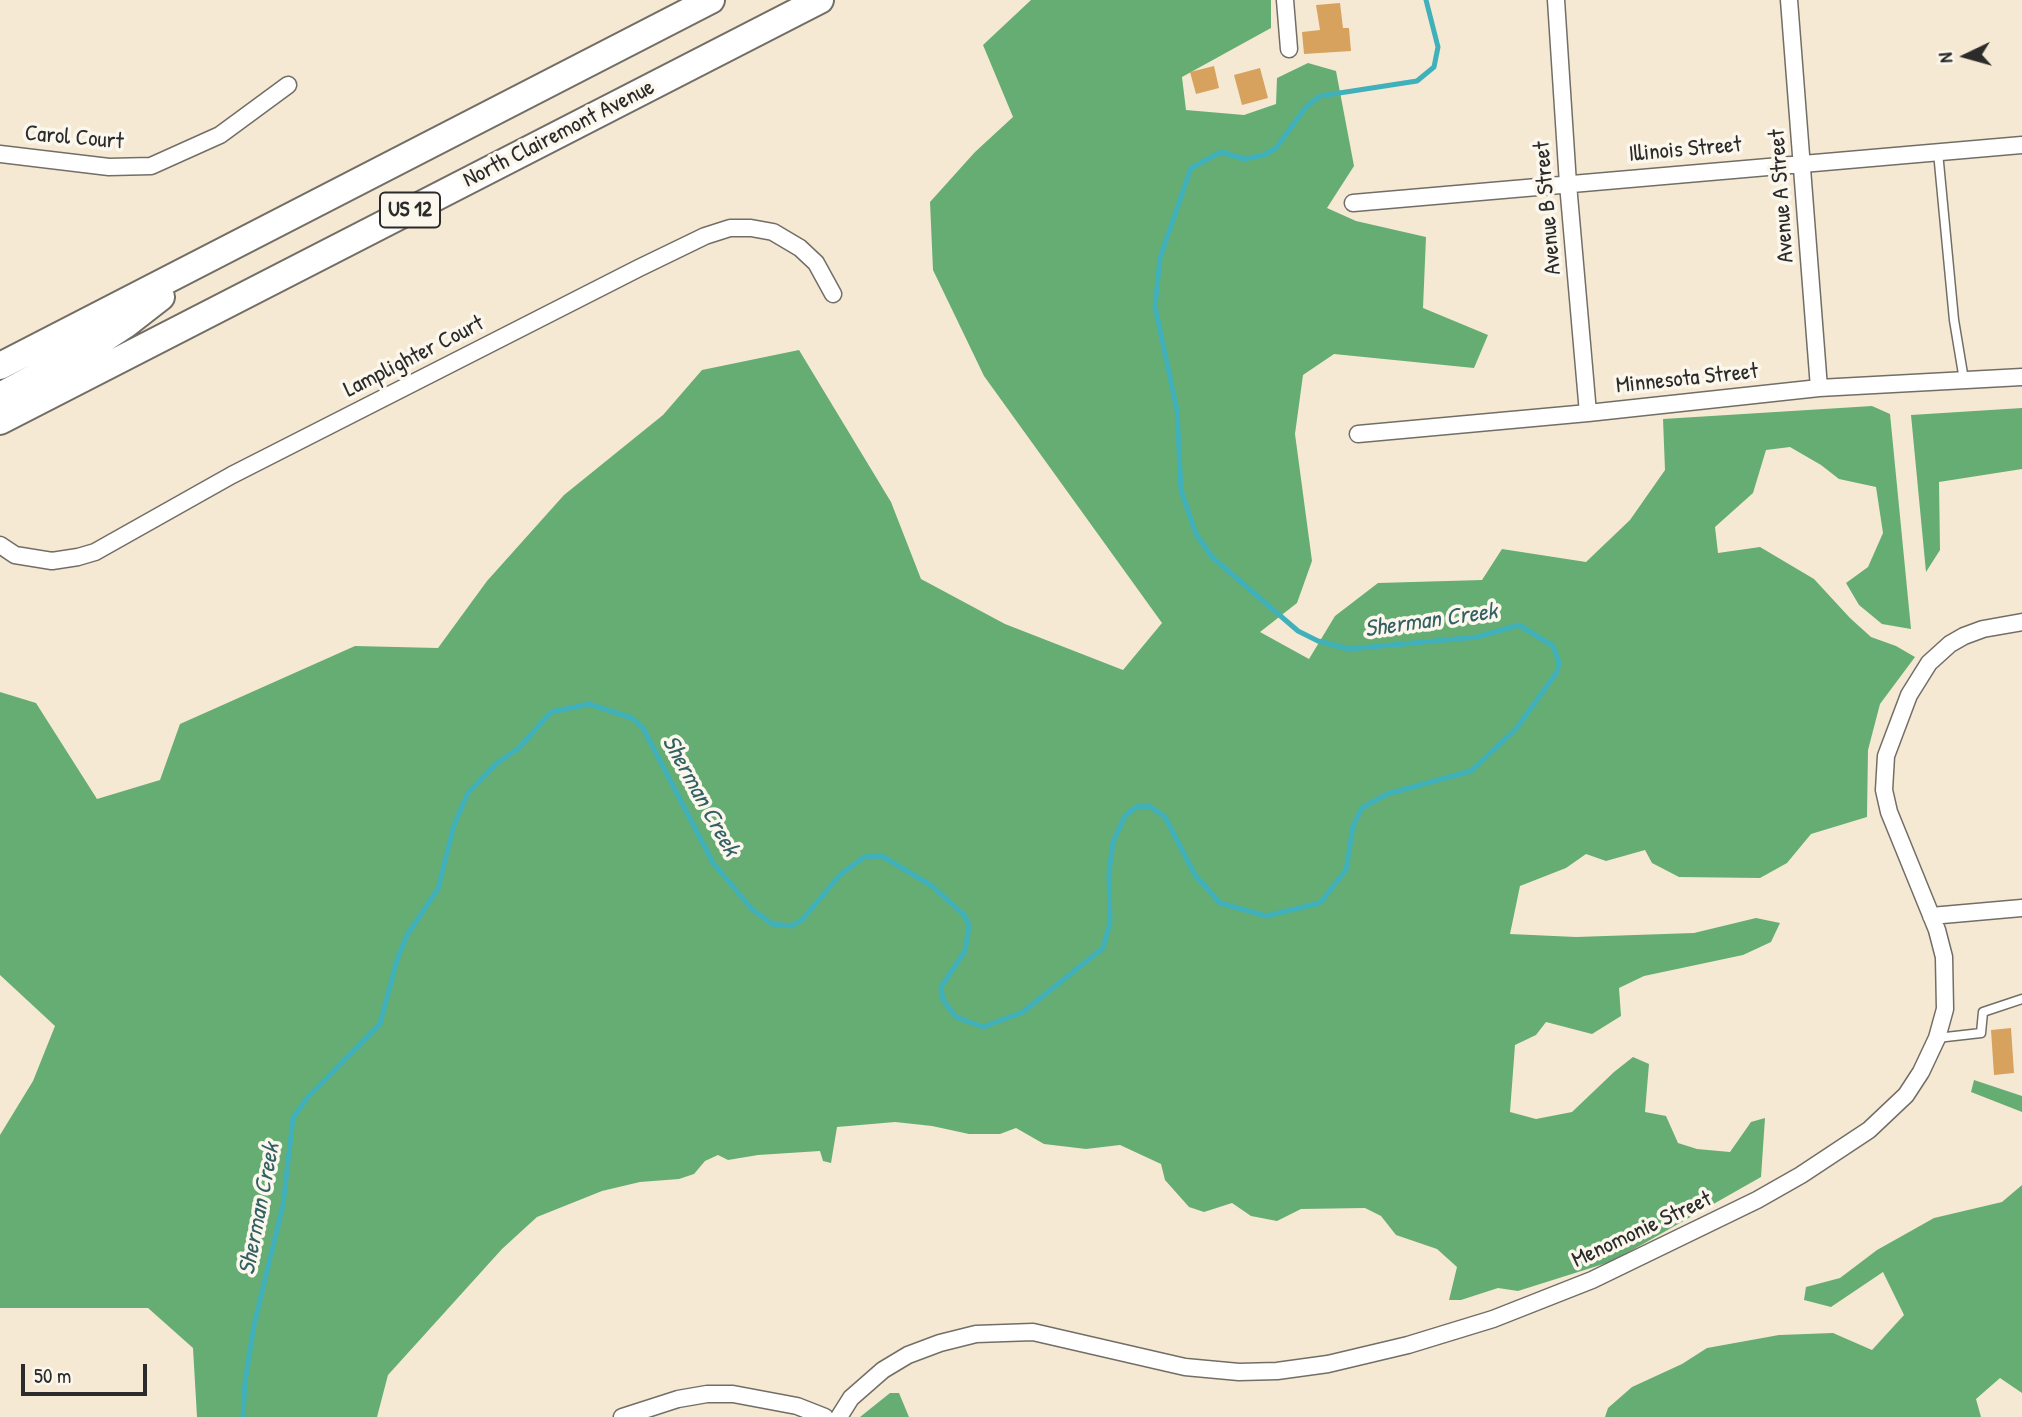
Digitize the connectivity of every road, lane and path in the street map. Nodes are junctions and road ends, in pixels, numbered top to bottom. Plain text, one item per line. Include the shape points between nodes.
1 (711, 0) edge
2 (820, 0) edge
3 (1285, 0) edge
4 (1556, 0) edge
5 (1788, 0) edge
6 (1289, 49) dead end
7 (288, 85) dead end
8 (2022, 145) edge
9 (1938, 152) junction
10 (0, 154) edge
11 (1802, 163) junction
12 (1568, 184) junction
13 (1353, 203) dead end
14 (209, 258) junction
15 (833, 294) dead end
16 (0, 366) edge
17 (2022, 377) edge
18 (1964, 380) junction
19 (1819, 388) junction
20 (0, 396) edge
21 (1588, 413) junction
22 (0, 421) edge
23 (1358, 433) dead end
24 (0, 545) edge
25 (2022, 622) edge
26 (2022, 908) edge
27 (1931, 916) junction
28 (2022, 999) edge
29 (1937, 1038) junction
30 (622, 1417) edge
31 (825, 1417) edge
32 (839, 1417) edge

1 - 14 main road, US 12
2 - 22 main road, North Clairemont Avenue / US 12
3 - 6 street
4 - 12 street, Avenue B Street
5 - 11 street, Avenue A Street
7 - 10 street, Carol Court via 220,135 151,166 109,167
8 - 9 street, Illinois Street
9 - 11 street, Illinois Street
9 - 18 lane
11 - 12 street, Illinois Street
11 - 19 street, Avenue A Street
12 - 13 street, Illinois Street
12 - 21 street, Avenue B Street
14 - 16 main road, US 12
14 - 20 main road via 125,325
15 - 24 street, Lamplighter Court via 816,263 800,248 773,232 730,228 639,268 232,475 95,552 52,561 15,555
17 - 18 street, Minnesota Street
18 - 19 street, Minnesota Street
19 - 21 street, Minnesota Street
21 - 23 street, Minnesota Street
25 - 27 street, Menomonie Street via 1964,636 1929,663 1909,695 1886,756 1884,790 1889,812
26 - 27 street
27 - 29 street, Menomonie Street via 1946,981
28 - 29 lane via 1983,1012 1981,1033
29 - 32 street, Menomonie Street via 1906,1095 1869,1130 1801,1175 1592,1280 1493,1319 1328,1364 1239,1372 1185,1367 1034,1332 976,1334 940,1343 883,1370 851,1398
30 - 31 street via 678,1399 733,1394

